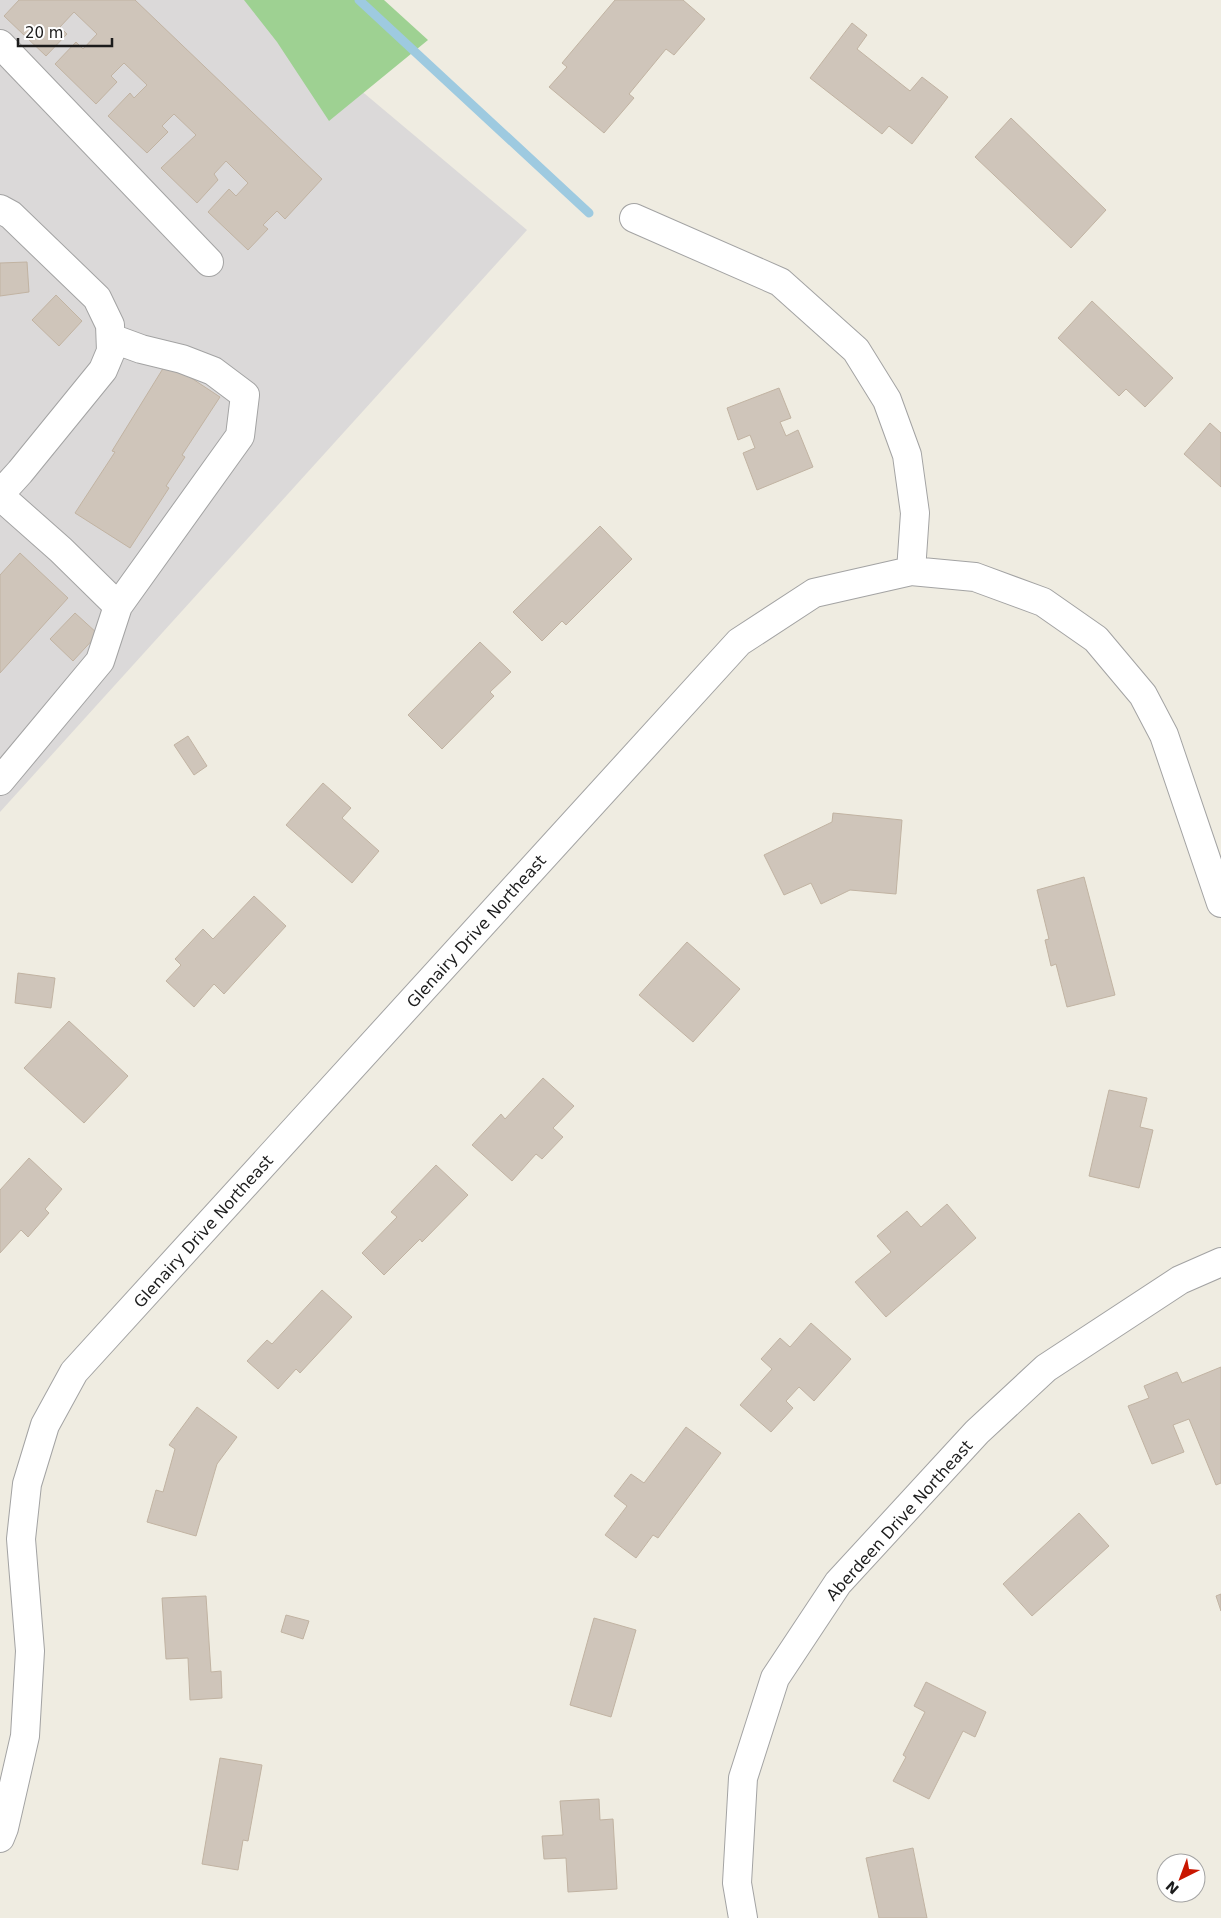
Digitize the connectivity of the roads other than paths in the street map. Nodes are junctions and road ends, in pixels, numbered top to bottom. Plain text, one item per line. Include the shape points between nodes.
1 (0, 44) edge
2 (0, 209) edge
3 (634, 218) dead end
4 (209, 262) dead end
5 (111, 338) junction
6 (0, 495) edge
7 (911, 571) junction
8 (118, 606) junction
9 (0, 781) edge
10 (1221, 903) edge
11 (1221, 1262) edge
12 (0, 1838) edge
13 (743, 1918) edge

1 - 4 street
2 - 5 street via 11,215 97,298 110,324
3 - 7 street via 780,282 856,350 887,400 907,455 915,513
5 - 6 street via 111,351 103,370
5 - 8 street via 213,371 245,395 240,436
6 - 8 street
7 - 10 street, Glenairy Drive Northeast via 975,577 1043,602 1096,639 1143,695 1164,735
7 - 12 street, Glenairy Drive Northeast via 814,593 739,642 74,1372 45,1425 27,1484 21,1539 30,1651 26,1736
8 - 9 street via 100,661
11 - 13 street, Aberdeen Drive Northeast via 1180,1280 1046,1368 977,1432 838,1583 775,1678 743,1778 737,1883

